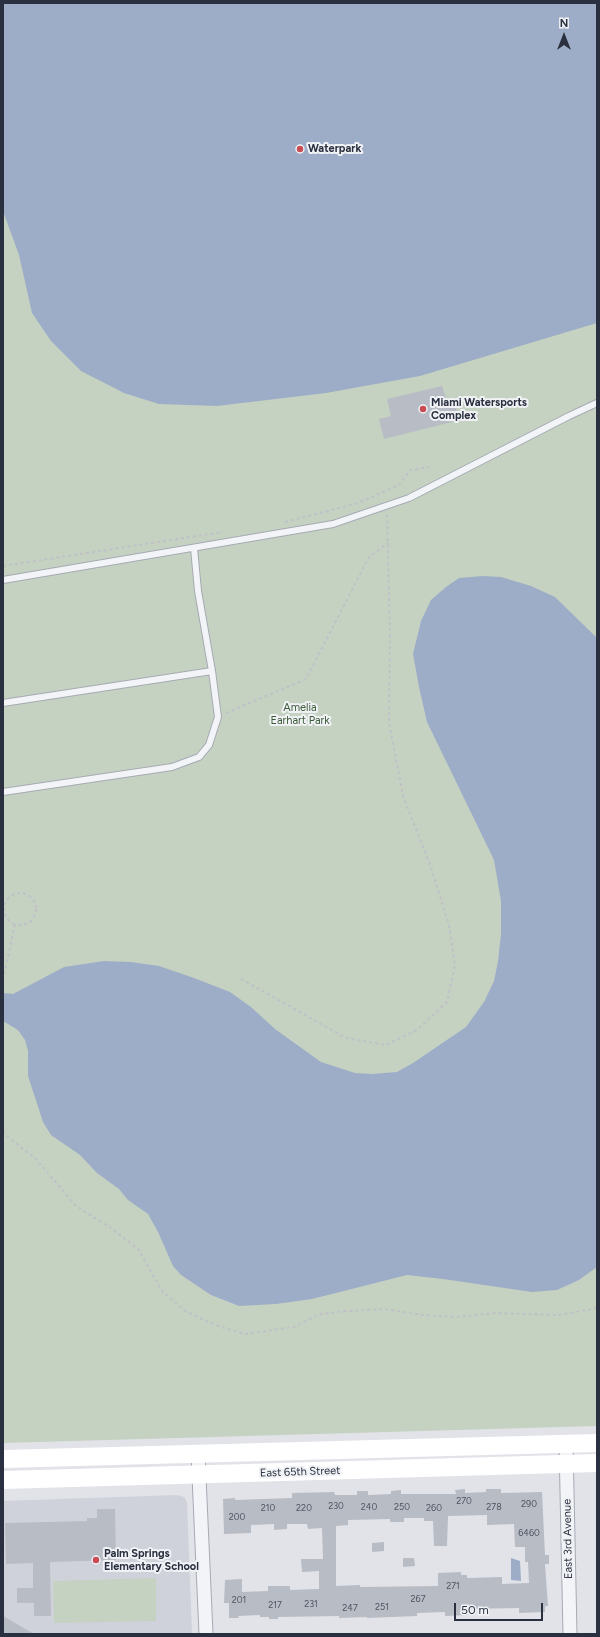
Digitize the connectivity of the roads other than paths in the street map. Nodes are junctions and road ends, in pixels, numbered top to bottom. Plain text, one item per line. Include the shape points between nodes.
1 (597, 403) edge
2 (194, 548) junction
3 (3, 580) edge
4 (212, 671) junction
5 (3, 703) edge
6 (3, 792) edge
7 (597, 1443) edge
8 (566, 1444) junction
9 (198, 1454) junction
10 (3, 1460) edge
11 (597, 1463) edge
12 (567, 1464) junction
13 (200, 1474) junction
14 (3, 1480) edge
15 (206, 1634) edge
16 (570, 1634) edge

1 - 2 lane via 409,498 387,506 333,524
2 - 3 lane
2 - 4 lane via 198,591
4 - 5 lane
4 - 6 lane via 218,717 208,745 199,757 172,767
7 - 8 main road, East 65th Street
8 - 9 main road, East 65th Street
8 - 12 street, East 3rd Avenue
9 - 10 main road, East 65th Street
9 - 13 street
11 - 12 main road, East 65th Street
12 - 13 main road, East 65th Street
12 - 16 street, East 3rd Avenue
13 - 14 main road, East 65th Street
13 - 15 street

